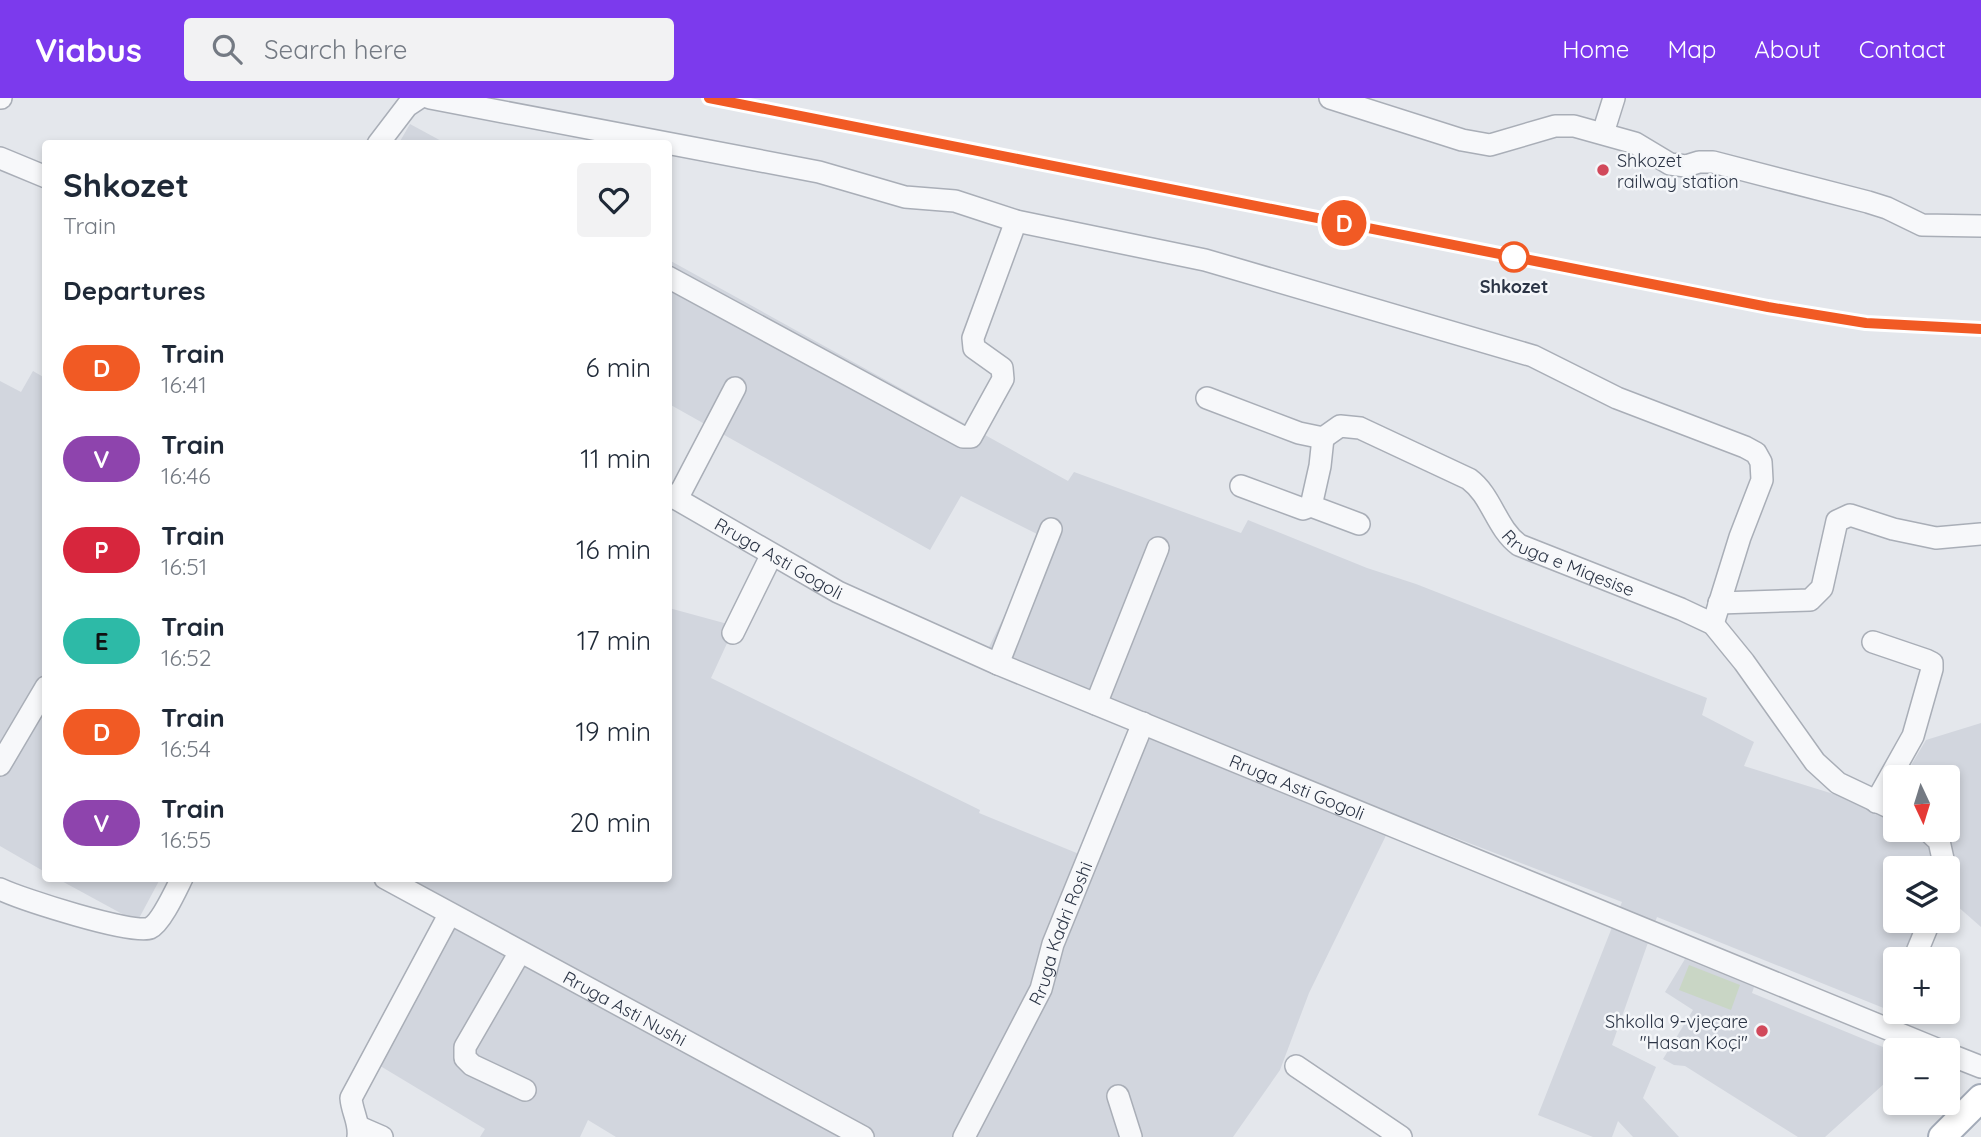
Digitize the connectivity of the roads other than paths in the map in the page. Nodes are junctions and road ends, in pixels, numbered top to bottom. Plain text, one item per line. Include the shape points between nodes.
1 (419, 98) edge
2 (430, 98) edge
3 (1330, 98) edge
4 (1614, 98) edge
5 (1603, 133) junction
6 (381, 140) edge
7 (651, 140) edge
8 (672, 144) edge
9 (0, 158) edge
10 (42, 175) edge
11 (1016, 221) junction
12 (1981, 226) edge
13 (672, 279) edge
14 (735, 388) dead end
15 (1207, 398) dead end
16 (1323, 438) junction
17 (1241, 486) dead end
18 (673, 497) edge
19 (1311, 506) junction
20 (1359, 524) dead end
21 (1051, 529) dead end
22 (1981, 534) edge
23 (1158, 548) dead end
24 (771, 556) junction
25 (1719, 603) junction
26 (1713, 624) junction
27 (733, 633) dead end
28 (1872, 642) dead end
29 (998, 664) junction
30 (1096, 705) junction
31 (39, 711) edge
32 (1143, 723) junction
33 (0, 765) edge
34 (1902, 765) edge
35 (1883, 805) edge
36 (180, 882) edge
37 (393, 882) edge
38 (0, 889) edge
39 (449, 915) junction
40 (520, 952) junction
41 (1883, 1017) edge
42 (1899, 1024) edge
43 (1920, 1038) edge
44 (1960, 1059) edge
45 (1296, 1066) dead end
46 (1981, 1068) edge
47 (525, 1090) dead end
48 (1118, 1096) dead end
49 (1981, 1098) edge
50 (359, 1132) edge
51 (382, 1137) edge
52 (863, 1137) edge
53 (964, 1137) edge
54 (1131, 1137) edge
55 (1401, 1137) edge
56 (1942, 1137) edge

1 - 6 street via 407,106
2 - 7 street
3 - 5 street via 1490,145 1555,126
4 - 5 street
5 - 12 street via 1635,142 1670,164 1713,162 1868,202 1922,225
8 - 11 street via 820,172 905,197 956,201
9 - 10 street
11 - 13 street via 973,338 974,348 1002,368 1003,379 971,437 963,437
11 - 25 street via 1205,260 1534,356 1617,398 1745,447 1761,462 1762,480
14 - 18 street
15 - 16 street
16 - 19 street
16 - 26 street, Rruga e Miqesise via 1340,426 1351,425 1454,471 1476,484 1519,545
17 - 19 street via 1303,509
18 - 24 street, Rruga Asti Gogoli
19 - 20 street
21 - 29 street
22 - 25 street via 1936,538 1850,515 1837,521 1822,588 1810,600
23 - 30 street
24 - 27 street
24 - 29 street, Rruga Asti Gogoli via 838,592
25 - 26 street
26 - 35 street, Rruga e Miqesise via 1815,762 1838,783
28 - 34 street via 1932,663
29 - 30 street, Rruga Asti Gogoli
30 - 32 street, Rruga Asti Gogoli
31 - 33 street
32 - 41 street, Rruga Asti Gogoli via 1628,924
32 - 53 street, Rruga Kadri Roshi via 1053,944 1041,989
36 - 38 street via 157,923 135,929
37 - 39 street, Rruga Asti Nushi
39 - 40 street, Rruga Asti Nushi
39 - 50 street via 351,1098
40 - 47 street via 464,1047 472,1065
40 - 52 street, Rruga Asti Nushi
42 - 43 street, Rruga Asti Gogoli
44 - 46 street
45 - 55 street
48 - 54 street
49 - 56 main road
50 - 51 street

